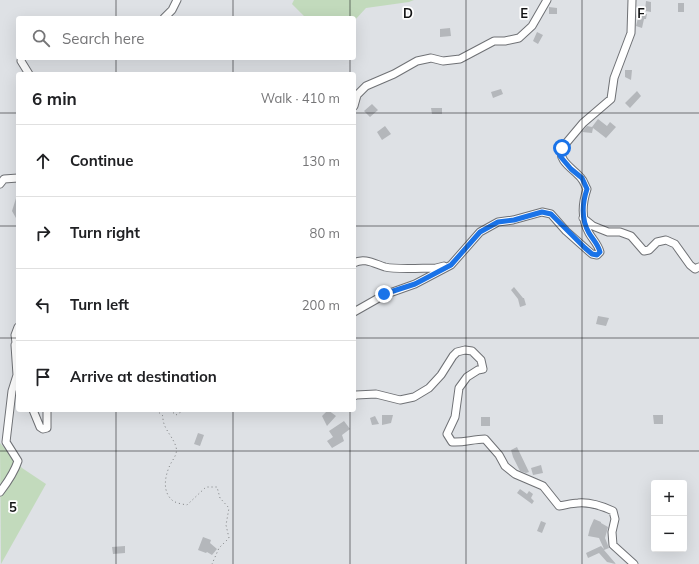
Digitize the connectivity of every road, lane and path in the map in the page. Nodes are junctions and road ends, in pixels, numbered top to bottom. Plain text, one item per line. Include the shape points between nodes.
1 (177, 0) edge
2 (547, 0) edge
3 (632, 0) edge
4 (166, 16) edge
5 (21, 60) edge
6 (28, 72) edge
7 (356, 95) edge
8 (16, 178) edge
9 (0, 184) edge
10 (583, 218) junction
11 (356, 262) edge
12 (451, 265) junction
13 (699, 267) edge
14 (356, 311) edge
15 (16, 331) edge
16 (16, 344) edge
17 (16, 378) edge
18 (356, 395) edge
19 (34, 412) edge
20 (47, 412) edge
21 (158, 412) edge
22 (172, 412) edge
23 (181, 412) edge
24 (0, 492) edge
25 (212, 564) edge
26 (634, 564) edge

1 - 4 street
2 - 7 street via 532,26 519,38 494,41 460,60 443,61 431,58 417,61 366,86
3 - 10 street via 631,33 614,78 611,99 583,123 560,152 560,156 582,178 587,189
5 - 6 street
8 - 9 street via 4,179
10 - 12 street via 598,245 600,252 597,255 585,248 551,214 542,212 498,222 480,232
10 - 13 street via 593,226 608,232 620,232 631,236 644,251 649,250 657,242 666,240 675,244 690,265
11 - 12 street via 368,261 386,267 436,268
12 - 14 street via 415,284 384,294
15 - 16 street
17 - 24 street via 6,442 18,462
18 - 26 street via 376,394 400,400 414,398 429,388 457,352 472,351 481,360 483,369 467,377 458,388 455,417 447,434 452,442 464,443 485,439 505,466 515,474 544,486 559,506 588,503 613,510 615,519 612,545
19 - 20 street via 43,429 47,428
21 - 25 path via 163,416 163,422 176,449 165,479 165,488 170,498 187,505 206,487 217,487 220,498 229,508 226,525 228,538 219,548
22 - 23 path via 176,415

